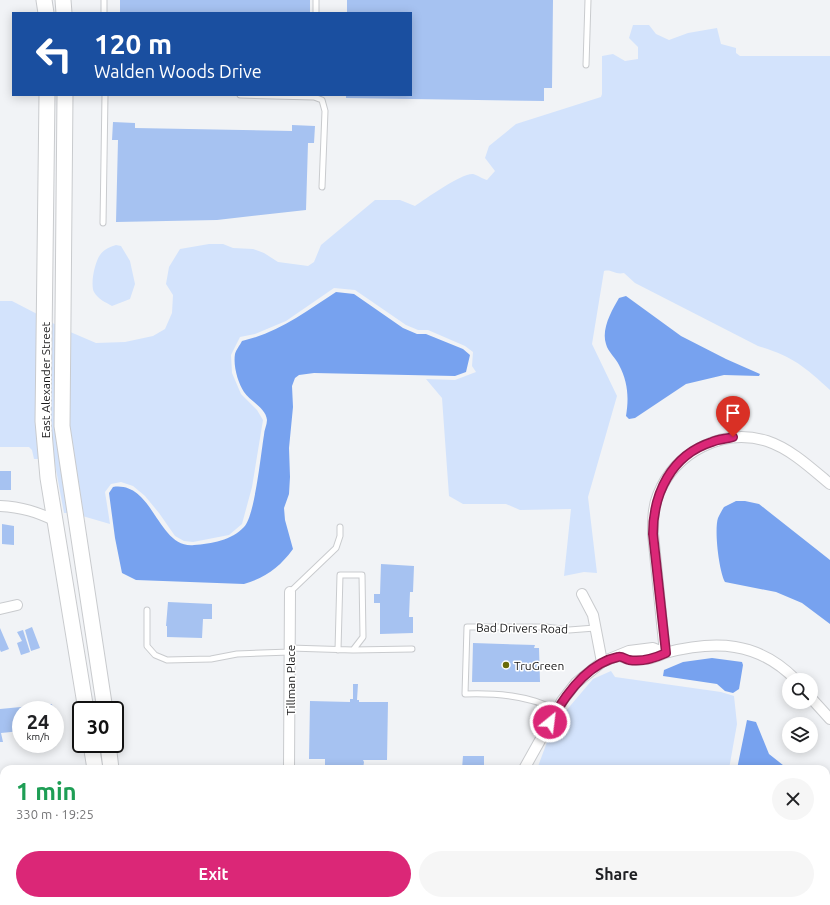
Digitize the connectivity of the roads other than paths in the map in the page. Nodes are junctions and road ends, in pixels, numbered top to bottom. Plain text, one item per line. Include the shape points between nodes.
1 (44, 0) edge
2 (63, 0) edge
3 (104, 0) edge
4 (316, 0) edge
5 (588, 0) edge
6 (46, 12) edge
7 (64, 12) edge
8 (104, 12) edge
9 (316, 12) edge
10 (586, 64) dead end
11 (47, 96) edge
12 (65, 96) edge
13 (105, 96) edge
14 (314, 96) edge
15 (322, 186) dead end
16 (103, 223) dead end
17 (830, 484) edge
18 (0, 506) edge
19 (56, 521) junction
20 (340, 527) dead end
21 (290, 592) joint
22 (582, 594) dead end
23 (17, 605) dead end
24 (0, 610) edge
25 (147, 610) dead end
26 (595, 628) junction
27 (412, 649) dead end
28 (290, 650) junction
29 (338, 650) junction
30 (353, 650) junction
31 (666, 653) junction
32 (602, 662) junction
33 (787, 673) edge
34 (85, 701) edge
35 (104, 701) edge
36 (818, 706) edge
37 (556, 710) junction
38 (830, 719) edge
39 (92, 753) edge
40 (109, 753) edge
41 (94, 765) edge
42 (111, 765) edge
43 (289, 765) edge
44 (526, 765) edge

1 - 6 main road
2 - 7 main road
3 - 8 lane
4 - 9 lane
5 - 10 lane
11 - 19 main road, East Alexander Street via 43,421 48,478
12 - 35 main road, East Alexander Street via 62,426
13 - 16 lane
14 - 15 lane via 322,100 325,111
17 - 31 street via 787,450 768,441 751,438 733,437 711,442 682,458 669,474 658,495 653,516
18 - 19 street via 34,510
19 - 34 main road, East Alexander Street
20 - 21 lane via 336,548
21 - 28 street, Tillman Place
22 - 26 street via 593,616
23 - 24 street
25 - 28 lane via 147,646 156,655 167,660 211,659 237,654
26 - 32 street
26 - 37 lane, Bad Drivers Road via 569,630 546,627 467,627 465,694 523,697
27 - 30 lane
28 - 29 lane
28 - 43 street, Tillman Place
29 - 30 lane
29 - 30 lane via 340,575 362,575 363,637
31 - 32 street via 654,658 630,660 619,656
31 - 33 street via 701,645 741,648 769,658
32 - 37 street via 576,683
36 - 38 street
37 - 44 street
39 - 41 main road
40 - 42 main road

